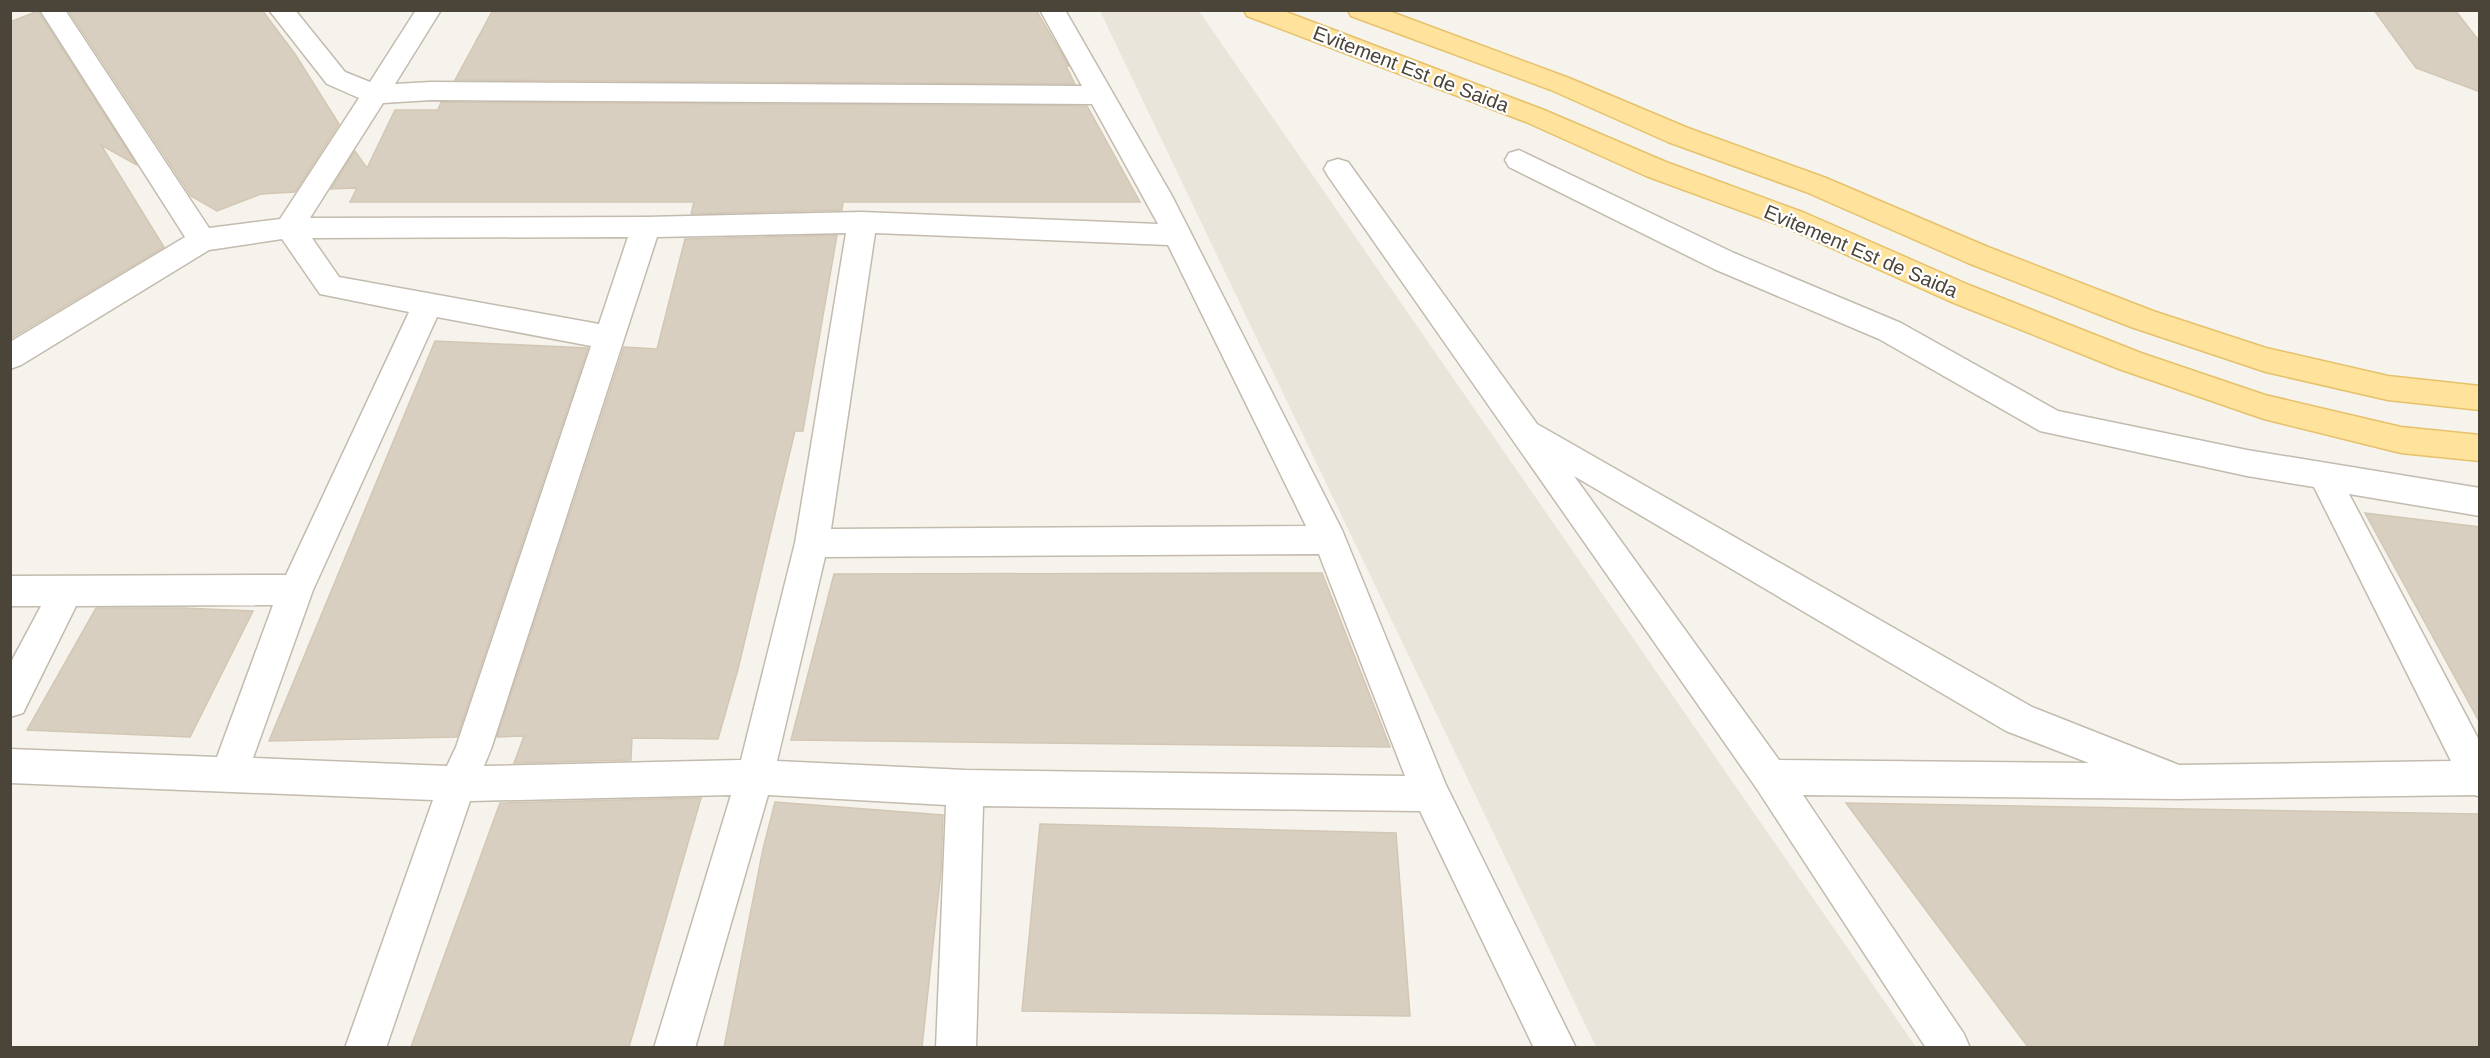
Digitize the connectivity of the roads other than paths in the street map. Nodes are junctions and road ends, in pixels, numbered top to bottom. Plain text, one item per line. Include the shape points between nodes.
1 (52, 10) edge
2 (281, 10) edge
3 (429, 10) edge
4 (1052, 10) edge
5 (1256, 10) edge
6 (1360, 10) edge
7 (375, 93) junction
8 (1100, 95) junction
9 (1519, 160) dead end
10 (1338, 169) dead end
11 (862, 222) junction
12 (646, 227) junction
13 (289, 228) junction
14 (1176, 235) junction
15 (202, 240) junction
16 (427, 306) junction
17 (609, 338) junction
18 (10, 357) edge
19 (2480, 398) edge
20 (1523, 430) junction
21 (2480, 448) edge
22 (2324, 476) junction
23 (2480, 502) edge
24 (1330, 540) junction
25 (812, 543) junction
26 (67, 589) junction
27 (296, 590) junction
28 (10, 591) edge
29 (10, 701) edge
30 (10, 766) edge
31 (228, 776) junction
32 (754, 777) junction
33 (1770, 777) junction
34 (2479, 779) edge
35 (2179, 782) junction
36 (457, 784) junction
37 (965, 789) junction
38 (1431, 794) junction
39 (365, 1047) edge
40 (674, 1047) edge
41 (956, 1047) edge
42 (1556, 1047) edge
43 (1950, 1047) edge

1 - 15 street
2 - 7 street via 336,78
3 - 7 street
4 - 8 street
5 - 21 main road, Evitement Est de Saida via 1795,220 1959,293 2130,361 2264,407 2401,440
6 - 19 main road via 1816,185 1978,255 2142,319 2277,363 2388,388
7 - 8 street
7 - 13 street
8 - 14 street
9 - 22 street via 1724,261 1890,331 2051,422 2247,464
10 - 20 street
11 - 12 street
11 - 14 street
11 - 25 street
12 - 13 street
12 - 17 street
13 - 15 street
13 - 16 street via 330,286
14 - 24 street
15 - 18 street
16 - 17 street
16 - 27 street
17 - 36 street via 473,749
20 - 33 street
20 - 35 street via 2019,719
22 - 23 street
22 - 34 street
24 - 25 street
24 - 38 street
25 - 32 street
26 - 27 street
26 - 28 street
26 - 29 street
27 - 31 street
30 - 31 street
31 - 36 street
32 - 36 street
32 - 37 street
32 - 40 street
33 - 35 street
33 - 43 street
34 - 35 street
36 - 39 street
37 - 38 street
37 - 41 street
38 - 42 street

